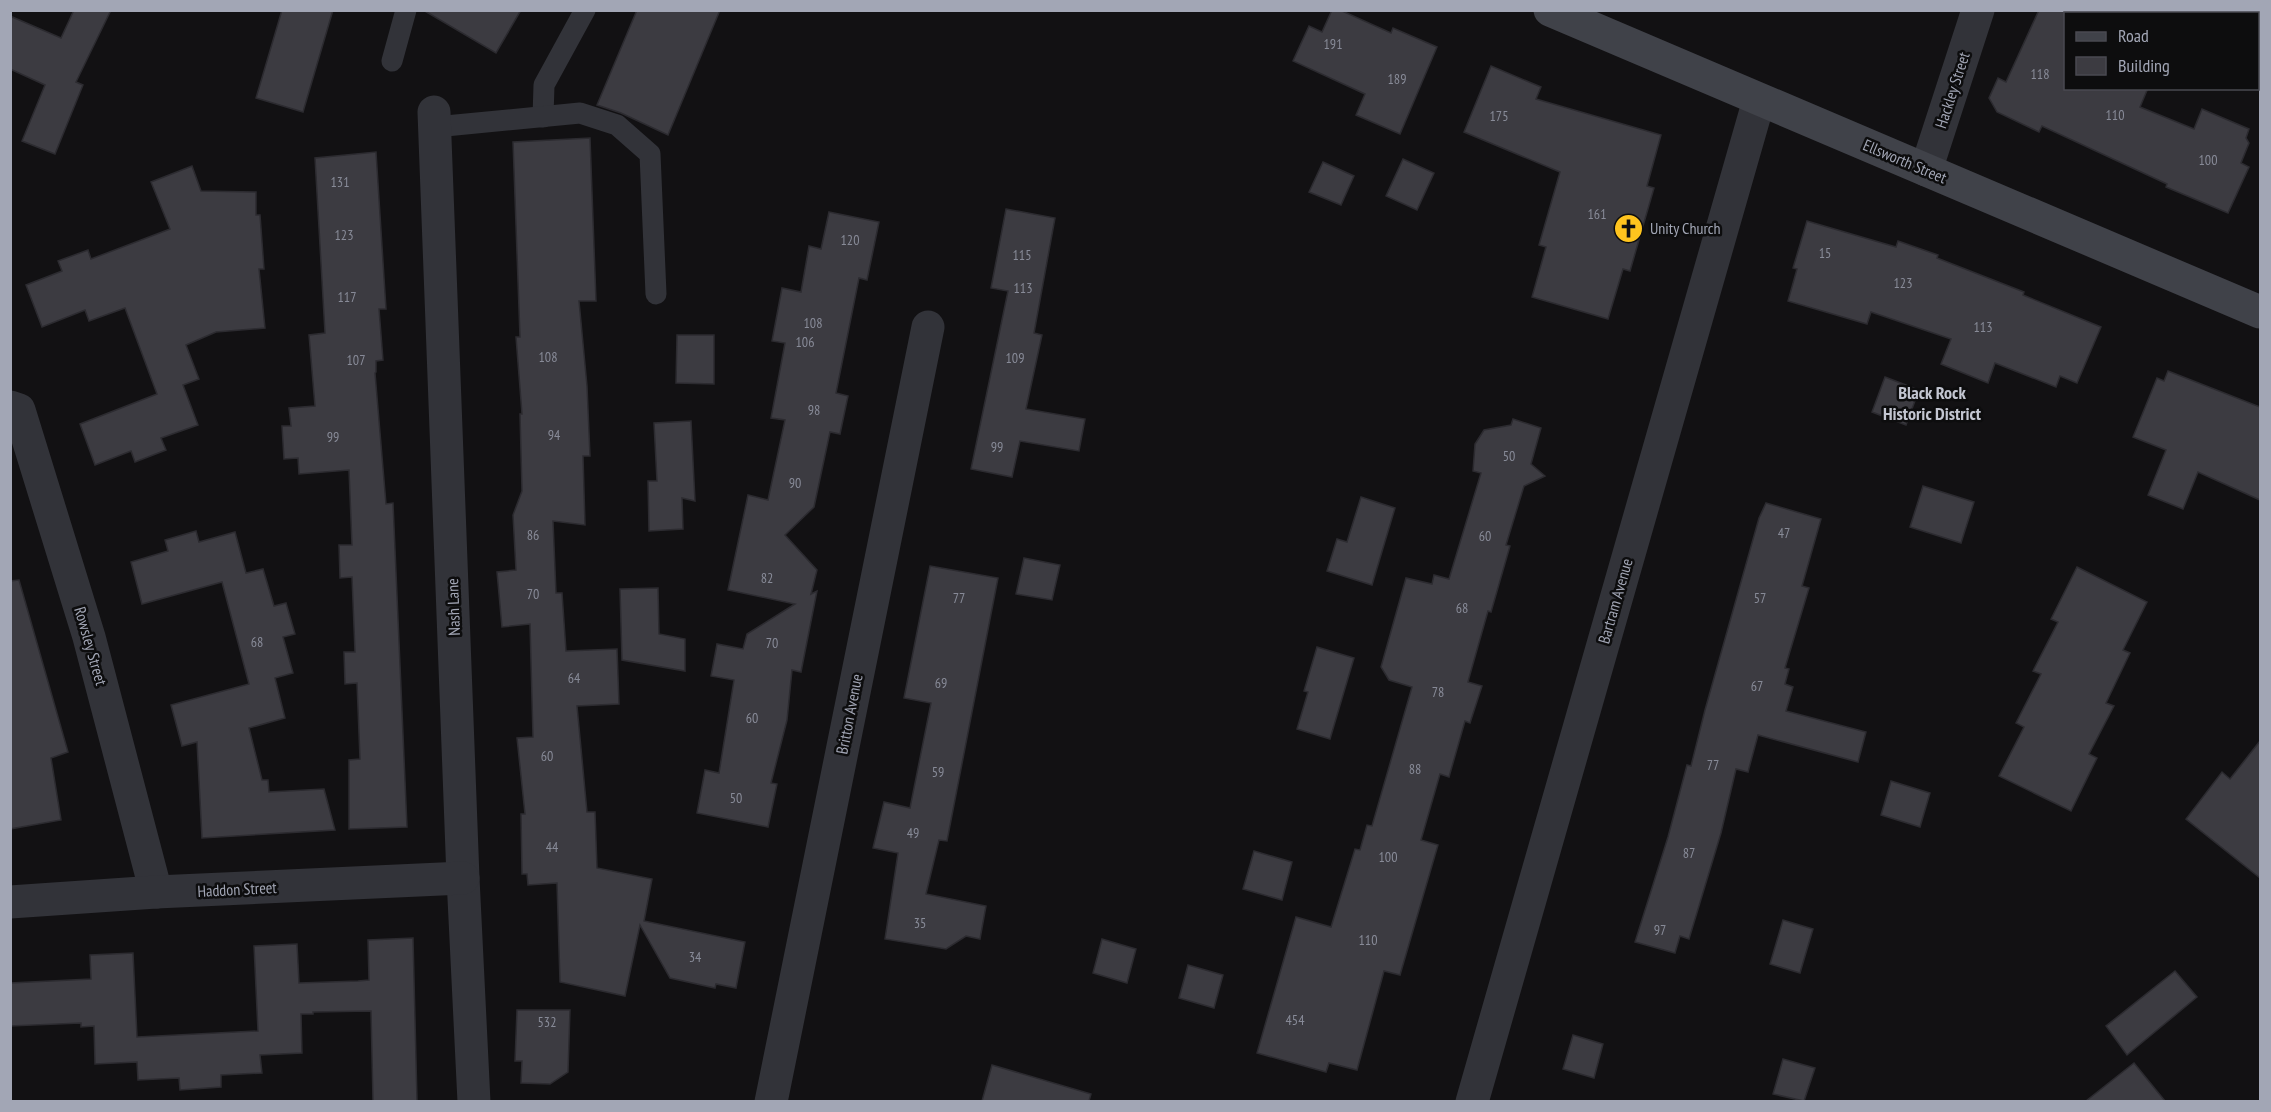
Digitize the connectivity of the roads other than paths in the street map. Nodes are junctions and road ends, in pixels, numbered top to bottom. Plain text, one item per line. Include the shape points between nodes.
1 (406, 10) edge
2 (585, 10) edge
3 (1550, 10) edge
4 (1978, 10) edge
5 (392, 61) dead end
6 (1759, 100) junction
7 (543, 117) junction
8 (435, 119) joint
9 (1926, 170) junction
10 (656, 294) dead end
11 (2260, 312) edge
12 (928, 327) dead end
13 (10, 406) edge
14 (463, 878) junction
15 (156, 892) junction
16 (10, 902) edge
17 (474, 1101) edge
18 (771, 1101) edge
19 (1472, 1101) edge

1 - 5 lane
2 - 7 lane via 544,85
3 - 6 street, Ellsworth Street
4 - 9 street, Hackley Street
6 - 9 street, Ellsworth Street
6 - 19 street, Bartram Avenue
7 - 8 lane
7 - 10 lane via 580,113 617,125 650,154
8 - 14 street, Nash Lane
9 - 11 street, Ellsworth Street
12 - 18 street, Britton Avenue
13 - 15 street, Rowsley Street via 19,410 89,637
14 - 15 street, Haddon Street
14 - 17 street, Nash Lane
15 - 16 street, Haddon Street

